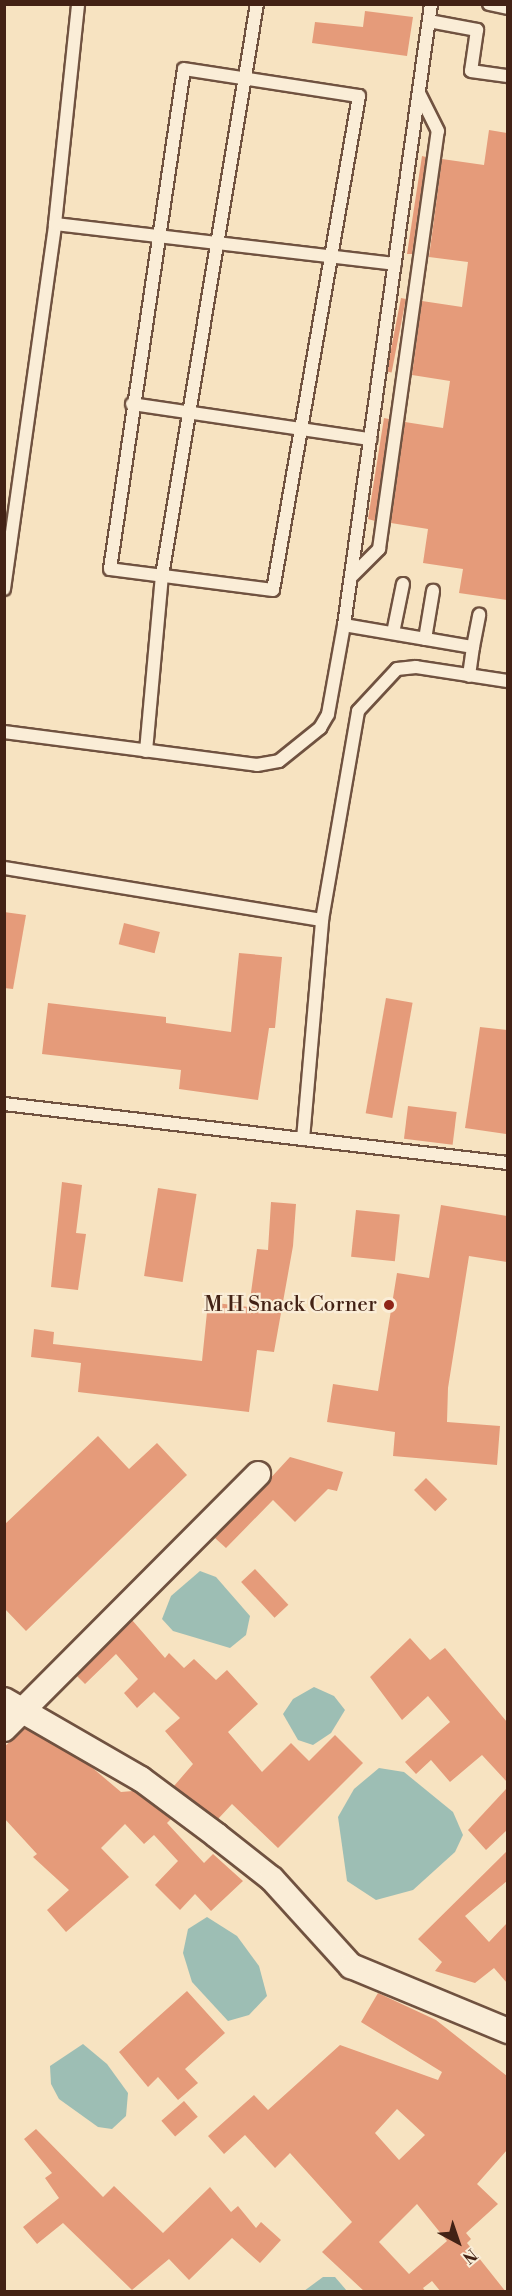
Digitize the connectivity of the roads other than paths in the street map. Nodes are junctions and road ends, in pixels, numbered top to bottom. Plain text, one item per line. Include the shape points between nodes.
1 (78, 4) edge
2 (257, 4) edge
3 (431, 4) edge
4 (489, 4) edge
5 (507, 8) edge
6 (429, 21) junction
7 (507, 76) edge
8 (244, 77) junction
9 (419, 93) junction
10 (55, 224) junction
11 (160, 236) junction
12 (216, 243) junction
13 (332, 257) junction
14 (395, 264) junction
15 (132, 404) junction
16 (192, 413) junction
17 (302, 430) junction
18 (370, 439) junction
19 (162, 576) junction
20 (351, 577) junction
21 (403, 584) dead end
22 (4, 589) edge
23 (433, 591) dead end
24 (479, 615) dead end
25 (344, 625) junction
26 (393, 633) junction
27 (425, 639) junction
28 (473, 647) junction
29 (469, 676) junction
30 (507, 681) edge
31 (4, 732) edge
32 (146, 751) junction
33 (4, 867) edge
34 (322, 920) junction
35 (4, 1104) edge
36 (303, 1139) junction
37 (507, 1163) edge
38 (258, 1474) dead end
39 (14, 1705) edge
40 (4, 1729) edge
41 (507, 2031) edge

1 - 10 lane
2 - 8 lane
3 - 6 lane
4 - 5 lane
6 - 7 lane via 477,30 471,71
6 - 9 lane
8 - 11 lane via 184,69
8 - 12 lane
8 - 13 lane via 359,96
9 - 14 lane
9 - 20 lane via 438,131 379,549
10 - 11 lane
10 - 22 lane
11 - 12 lane
11 - 15 lane
12 - 13 lane
12 - 16 lane
13 - 14 lane
13 - 17 lane
14 - 18 lane
15 - 16 lane
15 - 19 lane via 110,569
16 - 17 lane
16 - 19 lane
17 - 18 lane
17 - 19 lane via 273,590
18 - 20 lane
19 - 32 lane
20 - 25 lane
21 - 26 lane
23 - 27 lane
24 - 28 lane
25 - 26 lane
25 - 32 lane via 328,714 321,729 279,761 257,765
26 - 27 lane
27 - 28 lane
28 - 29 lane
29 - 30 lane
29 - 34 lane via 416,667 397,669 358,711
31 - 32 lane
33 - 34 lane
34 - 36 lane
35 - 36 lane
36 - 37 lane
38 - 39 street
39 - 40 street
39 - 41 street via 141,1779 216,1835 272,1880 351,1966

